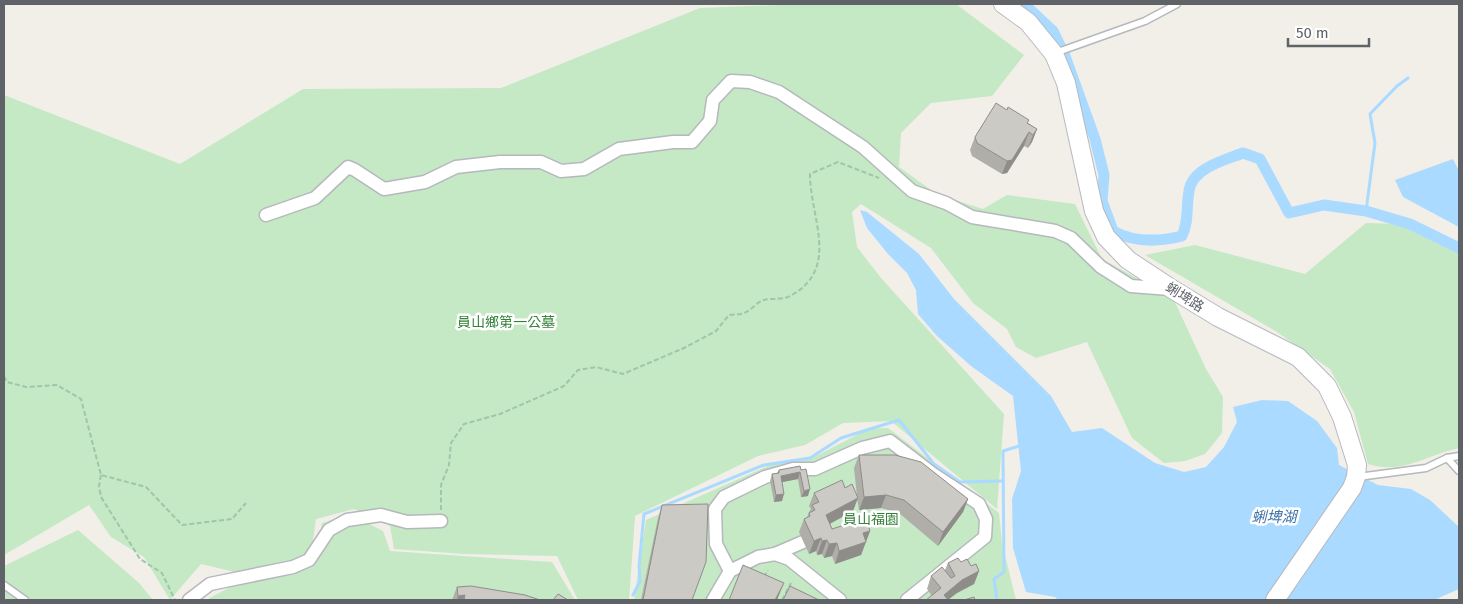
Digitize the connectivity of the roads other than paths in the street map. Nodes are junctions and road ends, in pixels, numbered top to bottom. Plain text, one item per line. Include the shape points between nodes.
1 (1003, 4) edge
2 (1178, 4) edge
3 (1054, 54) junction
4 (266, 215) dead end
5 (1172, 289) junction
6 (1459, 456) edge
7 (1447, 458) junction
8 (1459, 471) edge
9 (1356, 477) junction
10 (441, 520) road end
11 (803, 542) dead end
12 (775, 554) junction
13 (730, 571) junction
14 (4, 585) edge
15 (25, 600) edge
16 (189, 600) edge
17 (713, 600) edge
18 (840, 600) edge
19 (907, 600) edge
20 (1274, 600) edge

1 - 3 street, 蜊埤路 via 1028,22
2 - 3 lane via 1146,20
3 - 5 street, 蜊埤路 via 1066,83 1094,211 1106,237 1128,260
4 - 5 street via 315,198 348,168 384,189 426,182 456,167 541,162 562,171 584,169 619,149 692,142 710,121 713,100 731,81 750,82 779,92 863,147 912,191 946,203 972,217 1055,231 1071,238 1101,267 1131,286
5 - 9 street, 蜊埤路 via 1218,318 1298,357 1327,386 1342,417 1357,464
6 - 7 lane
7 - 8 lane
7 - 9 lane via 1426,468
9 - 20 street via 1352,488
10 - 16 street via 407,522 382,515 347,520 329,530 309,560 293,567 210,584
11 - 12 street
12 - 13 street
12 - 18 street via 789,558
13 - 17 street
13 - 19 street via 716,544 715,509 724,497 765,477 793,469 815,469 862,448 890,441 979,504 986,519 985,537
14 - 15 lane

